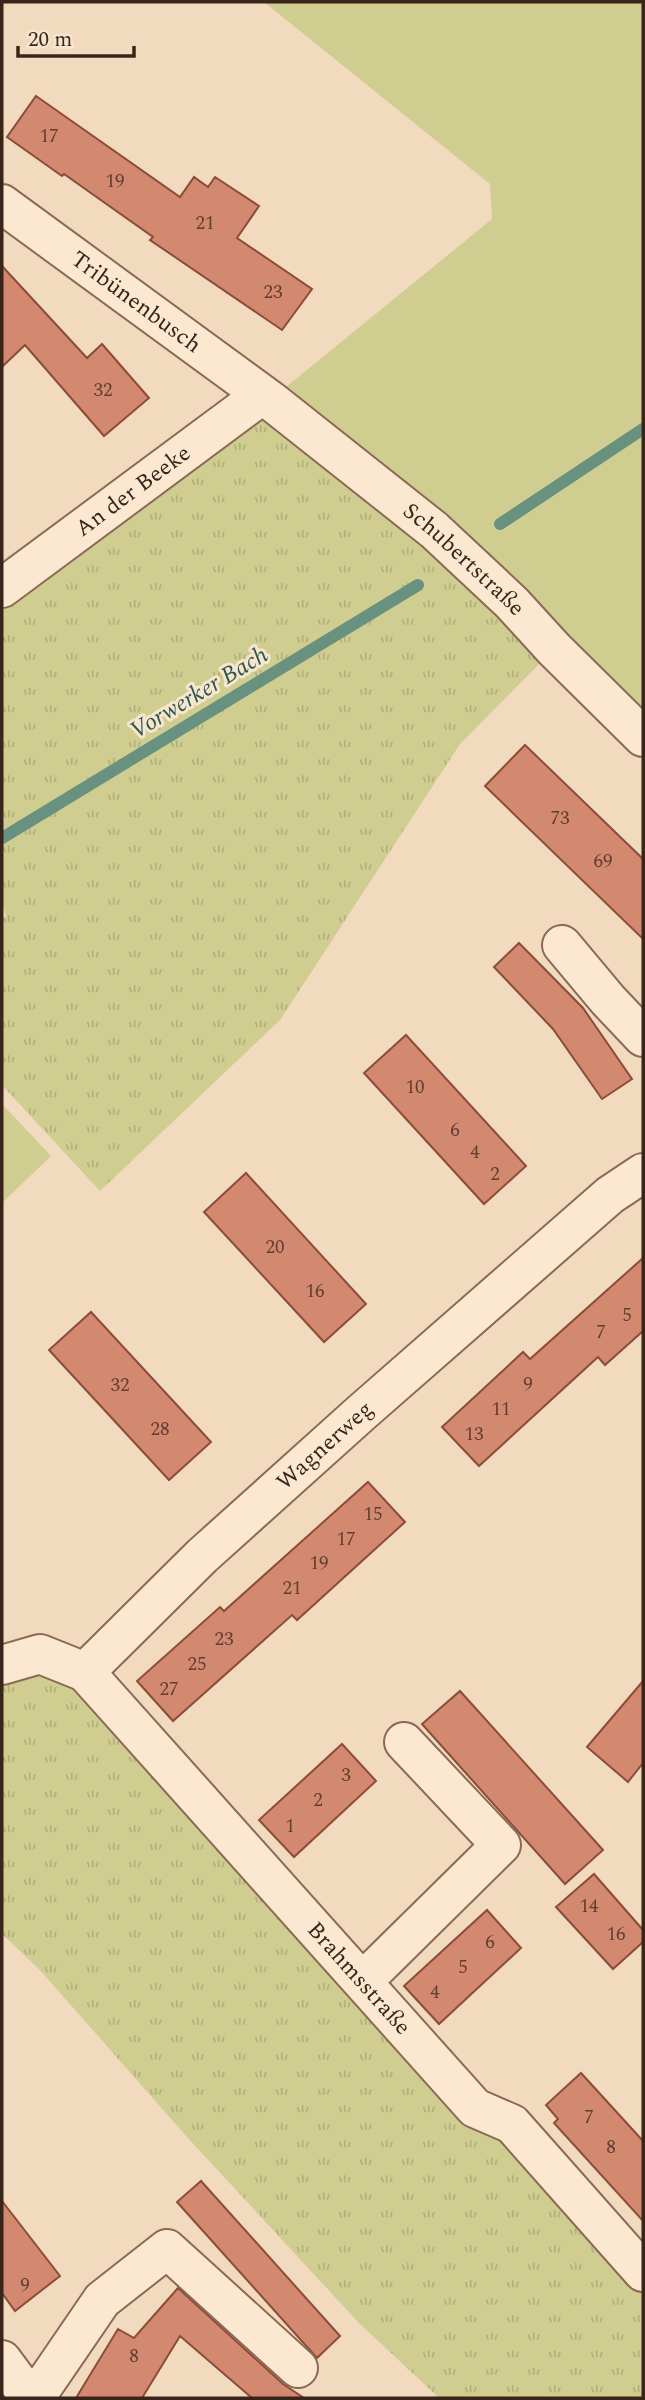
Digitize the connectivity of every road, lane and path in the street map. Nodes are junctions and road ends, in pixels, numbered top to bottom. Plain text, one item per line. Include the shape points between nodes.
1 (2, 204) edge
2 (266, 398) junction
3 (2, 588) edge
4 (643, 737) edge
5 (562, 944) dead end
6 (643, 1037) edge
7 (643, 1173) edge
8 (2, 1665) edge
9 (85, 1672) junction
10 (404, 1742) dead end
11 (363, 1982) junction
12 (643, 2272) edge
13 (2, 2360) edge
14 (298, 2368) dead end
15 (33, 2398) edge

1 - 2 street, Tribünenbusch
2 - 3 street, An der Beeke
2 - 4 street, Schubertstraße via 434,530
5 - 6 street
7 - 9 street, Wagnerweg via 610,1195 361,1412 202,1556
8 - 9 street via 40,1654
9 - 11 street, Brahmsstraße
10 - 11 street via 501,1845
11 - 12 street, Brahmsstraße via 475,2108 512,2124
13 - 15 street
14 - 15 street via 167,2249 102,2300

